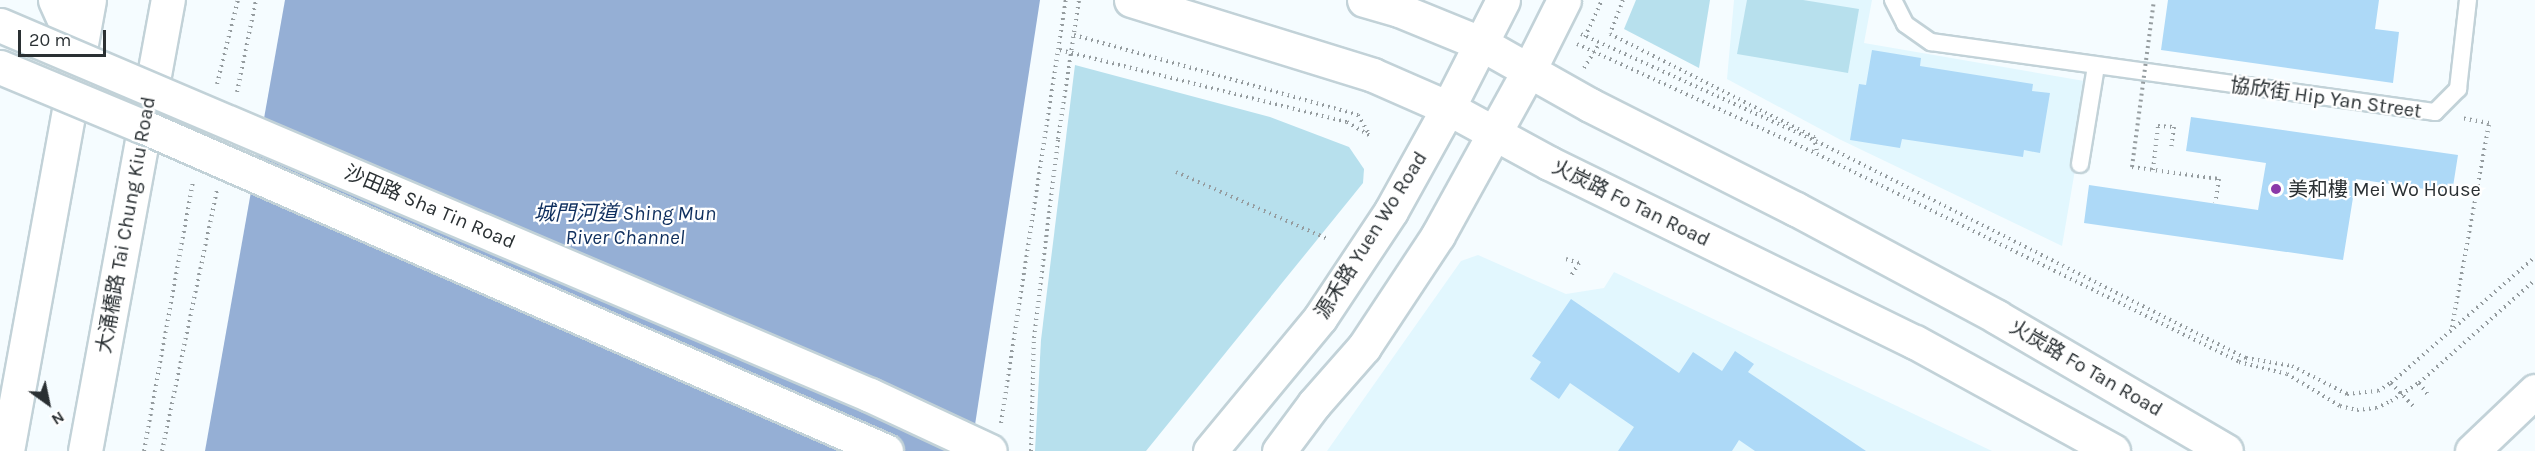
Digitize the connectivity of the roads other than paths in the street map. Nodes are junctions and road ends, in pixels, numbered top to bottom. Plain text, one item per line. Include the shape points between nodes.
1 (55, 0) edge
2 (89, 0) edge
3 (168, 0) edge
4 (1131, 0) edge
5 (1364, 0) edge
6 (1503, 0) edge
7 (1563, 0) edge
8 (1893, 0) edge
9 (2468, 0) edge
10 (0, 26) edge
11 (1480, 44) junction
12 (78, 51) junction
13 (2096, 66) junction
14 (0, 67) edge
15 (1528, 70) junction
16 (1448, 108) junction
17 (1493, 134) junction
18 (2080, 164) dead end
19 (2535, 391) edge
20 (995, 439) edge
21 (8, 451) edge
22 (85, 451) edge
23 (886, 451) edge
24 (1210, 451) edge
25 (1279, 451) edge
26 (2113, 451) edge
27 (2226, 451) edge
28 (2472, 451) edge

1 - 12 main road
2 - 12 main road
3 - 22 main road, 大涌橋路 Tai Chung Kiu Road
4 - 16 main road, 火炭路 Fo Tan Road via 1373,75
5 - 11 main road, 火炭路 Fo Tan Road
6 - 11 main road, 源禾路 Yuen Wo Road
7 - 15 main road
8 - 13 lane, 協欣街 Hip Yan Street via 1905,24 1931,42
9 - 13 lane, 協欣街 Hip Yan Street via 2458,89 2435,112
10 - 20 main road, 沙田路 Sha Tin Road, bridge via 870,395
11 - 15 main road, 火炭路 Fo Tan Road
11 - 16 main road, 源禾路 Yuen Wo Road
12 - 21 main road
13 - 18 lane
14 - 23 main road, 沙田路 Sha Tin Road, bridge
15 - 17 main road
15 - 27 main road, 火炭路 Fo Tan Road via 1997,317
16 - 17 main road, 火炭路 Fo Tan Road
16 - 24 main road, 源禾路 Yuen Wo Road via 1391,211 1320,318
17 - 25 main road via 1438,235 1370,337
17 - 26 main road, 火炭路 Fo Tan Road via 1915,342
19 - 28 main road

